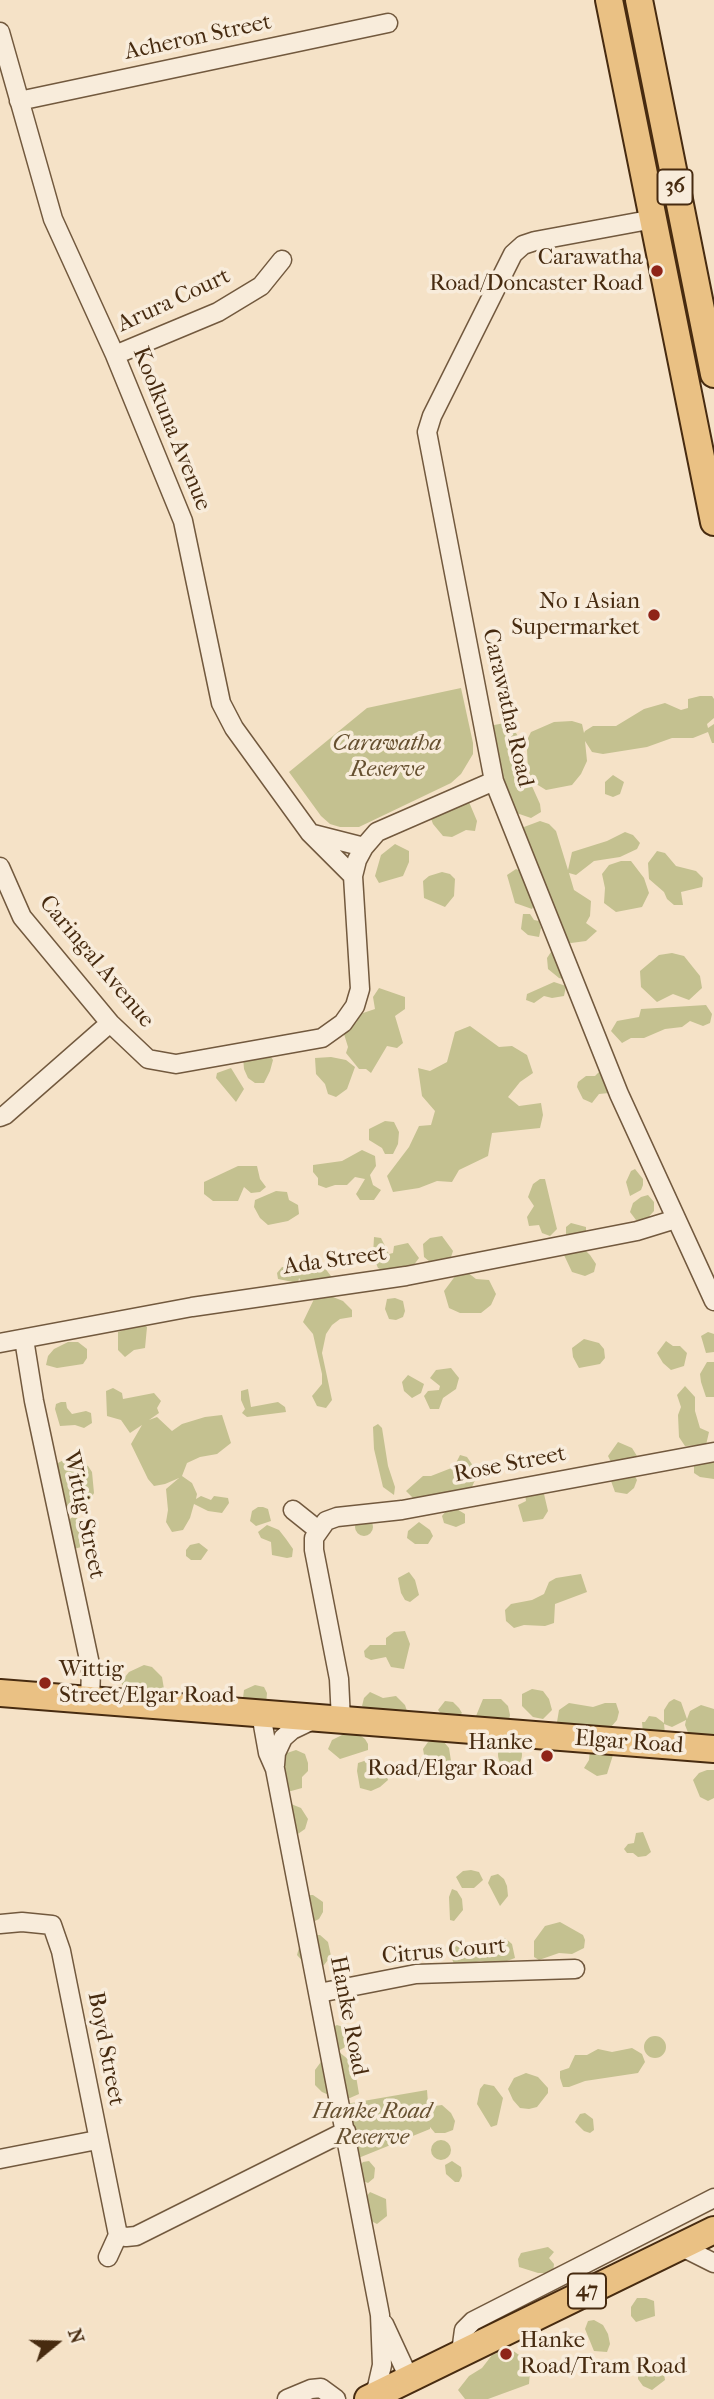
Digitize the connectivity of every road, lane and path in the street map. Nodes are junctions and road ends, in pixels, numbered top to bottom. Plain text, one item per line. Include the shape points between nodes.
1 (609, 0) edge
2 (639, 0) edge
3 (388, 23) dead end
4 (0, 32) edge
5 (12, 98) edge
6 (681, 214) junction
7 (654, 219) junction
8 (282, 260) dead end
9 (115, 355) junction
10 (714, 374) edge
11 (714, 522) edge
12 (494, 781) junction
13 (310, 833) junction
14 (364, 847) junction
15 (1, 873) edge
16 (353, 876) junction
17 (110, 1023) junction
18 (0, 1117) edge
19 (676, 1219) junction
20 (714, 1301) edge
21 (24, 1339) junction
22 (0, 1343) edge
23 (714, 1452) edge
24 (293, 1510) dead end
25 (318, 1530) junction
26 (0, 1693) edge
27 (90, 1701) junction
28 (261, 1714) junction
29 (329, 1719) junction
30 (714, 1749) edge
31 (275, 1769) junction
32 (0, 1924) edge
33 (575, 1969) dead end
34 (319, 1993) junction
35 (346, 2131) junction
36 (97, 2140) junction
37 (0, 2159) edge
38 (714, 2198) edge
39 (714, 2230) edge
40 (118, 2235) junction
41 (680, 2246) junction
42 (108, 2257) dead end
43 (714, 2263) edge
44 (380, 2315) junction
45 (461, 2352) junction
46 (409, 2378) junction
47 (288, 2399) edge
48 (336, 2399) edge
49 (369, 2399) edge

1 - 7 main road, 36
2 - 6 main road, 36
3 - 5 street, Acheron Street
4 - 5 street, Koolkuna Avenue
5 - 9 street, Koolkuna Avenue via 53,219
6 - 7 main road
6 - 10 main road, 36
7 - 11 main road, 36
7 - 12 street, Carawatha Road via 535,241 513,254 427,432
8 - 9 street, Arura Court via 261,286 218,313
9 - 13 street, Koolkuna Avenue via 183,521 221,703 234,729
12 - 14 street via 377,832
12 - 19 street, Carawatha Road via 619,1094
13 - 14 street
13 - 16 street, Koolkuna Avenue
14 - 16 street, Caringal Avenue
15 - 17 street, Caringal Avenue via 22,917
16 - 17 street, Caringal Avenue via 360,989 343,1023 322,1038 176,1064 148,1059
17 - 18 street
19 - 20 street, Carawatha Road
19 - 21 street, Ada Street via 637,1231 406,1276 192,1307
21 - 22 street, Ada Street
21 - 27 street, Wittig Street via 91,1669
23 - 25 street, Rose Street via 402,1510 337,1517
24 - 25 street
25 - 29 street via 314,1550 339,1679
26 - 27 main road, Elgar Road
27 - 28 main road, Elgar Road
28 - 29 main road, Elgar Road
28 - 31 street, Hanke Road
29 - 30 main road, Elgar Road
29 - 31 street, Hanke Road via 292,1730 283,1738
31 - 34 street, Hanke Road
32 - 36 street, Boyd Street via 52,1925
33 - 34 street, Citrus Court via 416,1974
34 - 35 street, Hanke Road
35 - 40 street via 136,2236
35 - 44 street, Hanke Road
36 - 37 street
36 - 40 street, Boyd Street
38 - 45 street via 473,2321 464,2330
39 - 41 main road, 47
40 - 42 street
41 - 43 street
41 - 45 main road, 47
44 - 46 street, Hanke Road
44 - 49 street, Hanke Road via 382,2365
45 - 46 main road, 47
46 - 49 main road, 47
47 - 48 street via 321,2388

